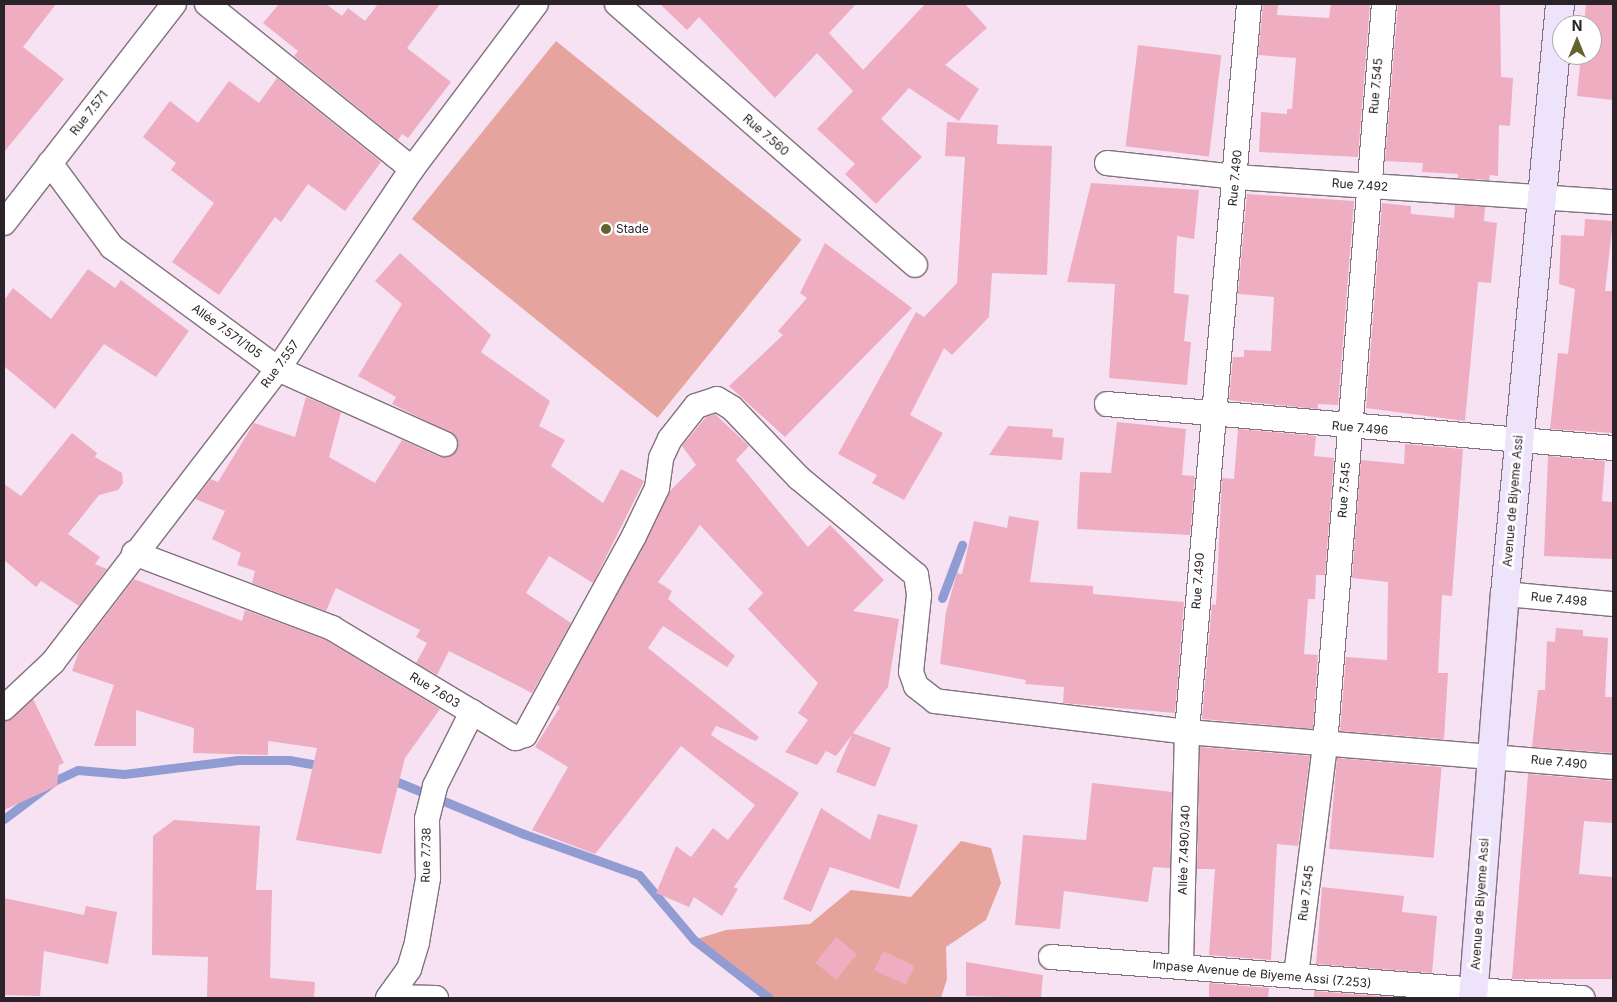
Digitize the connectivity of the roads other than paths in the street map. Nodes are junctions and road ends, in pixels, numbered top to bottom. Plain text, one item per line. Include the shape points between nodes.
1 (174, 4) edge
2 (207, 4) edge
3 (536, 4) edge
4 (618, 4) edge
5 (1249, 4) edge
6 (1384, 4) edge
7 (1560, 4) edge
8 (50, 163) junction
9 (1107, 163) dead end
10 (412, 169) junction
11 (1235, 177) junction
12 (1368, 185) junction
13 (1541, 197) junction
14 (1613, 202) edge
15 (4, 223) edge
16 (915, 265) dead end
17 (278, 369) junction
18 (1107, 404) dead end
19 (1211, 415) junction
20 (1349, 428) junction
21 (1518, 440) junction
22 (444, 444) dead end
23 (1613, 448) edge
24 (134, 553) junction
25 (1505, 594) junction
26 (1613, 604) edge
27 (4, 708) edge
28 (472, 712) junction
29 (1187, 732) junction
30 (1325, 745) junction
31 (1491, 756) junction
32 (1613, 767) edge
33 (1051, 957) dead end
34 (1181, 967) junction
35 (1296, 975) junction
36 (1473, 995) edge
37 (389, 998) edge
38 (436, 998) edge
39 (1582, 998) edge

1 - 8 street, Rue 7.571
2 - 10 street
3 - 10 street, Rue 7.557
4 - 16 street, Rue 7.560
5 - 11 street, Rue 7.490
6 - 12 street, Rue 7.545
7 - 13 main road, Avenue de Biyeme Assi
8 - 15 street, Rue 7.571
8 - 17 street, Allée 7.571/105 via 112,246
9 - 11 street, Rue 7.492
10 - 17 street, Rue 7.557
11 - 12 street, Rue 7.492
11 - 19 street, Rue 7.490
12 - 13 street, Rue 7.492
12 - 20 street, Rue 7.545
13 - 14 street, Rue 7.492
13 - 21 main road, Avenue de Biyeme Assi
17 - 22 street, Allée 7.571/105
17 - 24 street, Rue 7.557
18 - 19 street, Rue 7.496
19 - 20 street, Rue 7.496
19 - 29 street, Rue 7.490
20 - 21 street, Rue 7.496
20 - 30 street, Rue 7.545
21 - 23 street, Rue 7.496
21 - 25 main road, Avenue de Biyeme Assi
24 - 27 street, Rue 7.557 via 53,662
24 - 28 street, Rue 7.603 via 332,628
25 - 26 street, Rue 7.498
25 - 31 main road, Avenue de Biyeme Assi
28 - 29 street, Rue 7.603 via 505,736 525,735 634,536 657,488 661,458 670,439 696,406 717,400 732,408 799,478 916,575 919,595 911,672 916,686 935,701
28 - 37 street, Rue 7.738 via 435,786 427,819 428,878 417,942 410,969
29 - 30 street, Rue 7.490
29 - 34 street, Allée 7.490/340
30 - 31 street, Rue 7.490
30 - 35 street, Rue 7.545
31 - 32 street, Rue 7.490
31 - 36 main road, Avenue de Biyeme Assi
33 - 34 street, Impase Avenue de Biyeme Assi (7.253)
34 - 35 street, Impase Avenue de Biyeme Assi (7.253)
35 - 36 street, Impase Avenue de Biyeme Assi (7.253)
36 - 39 street, Impase Avenue de Biyeme Assi (7.253)
37 - 38 street

